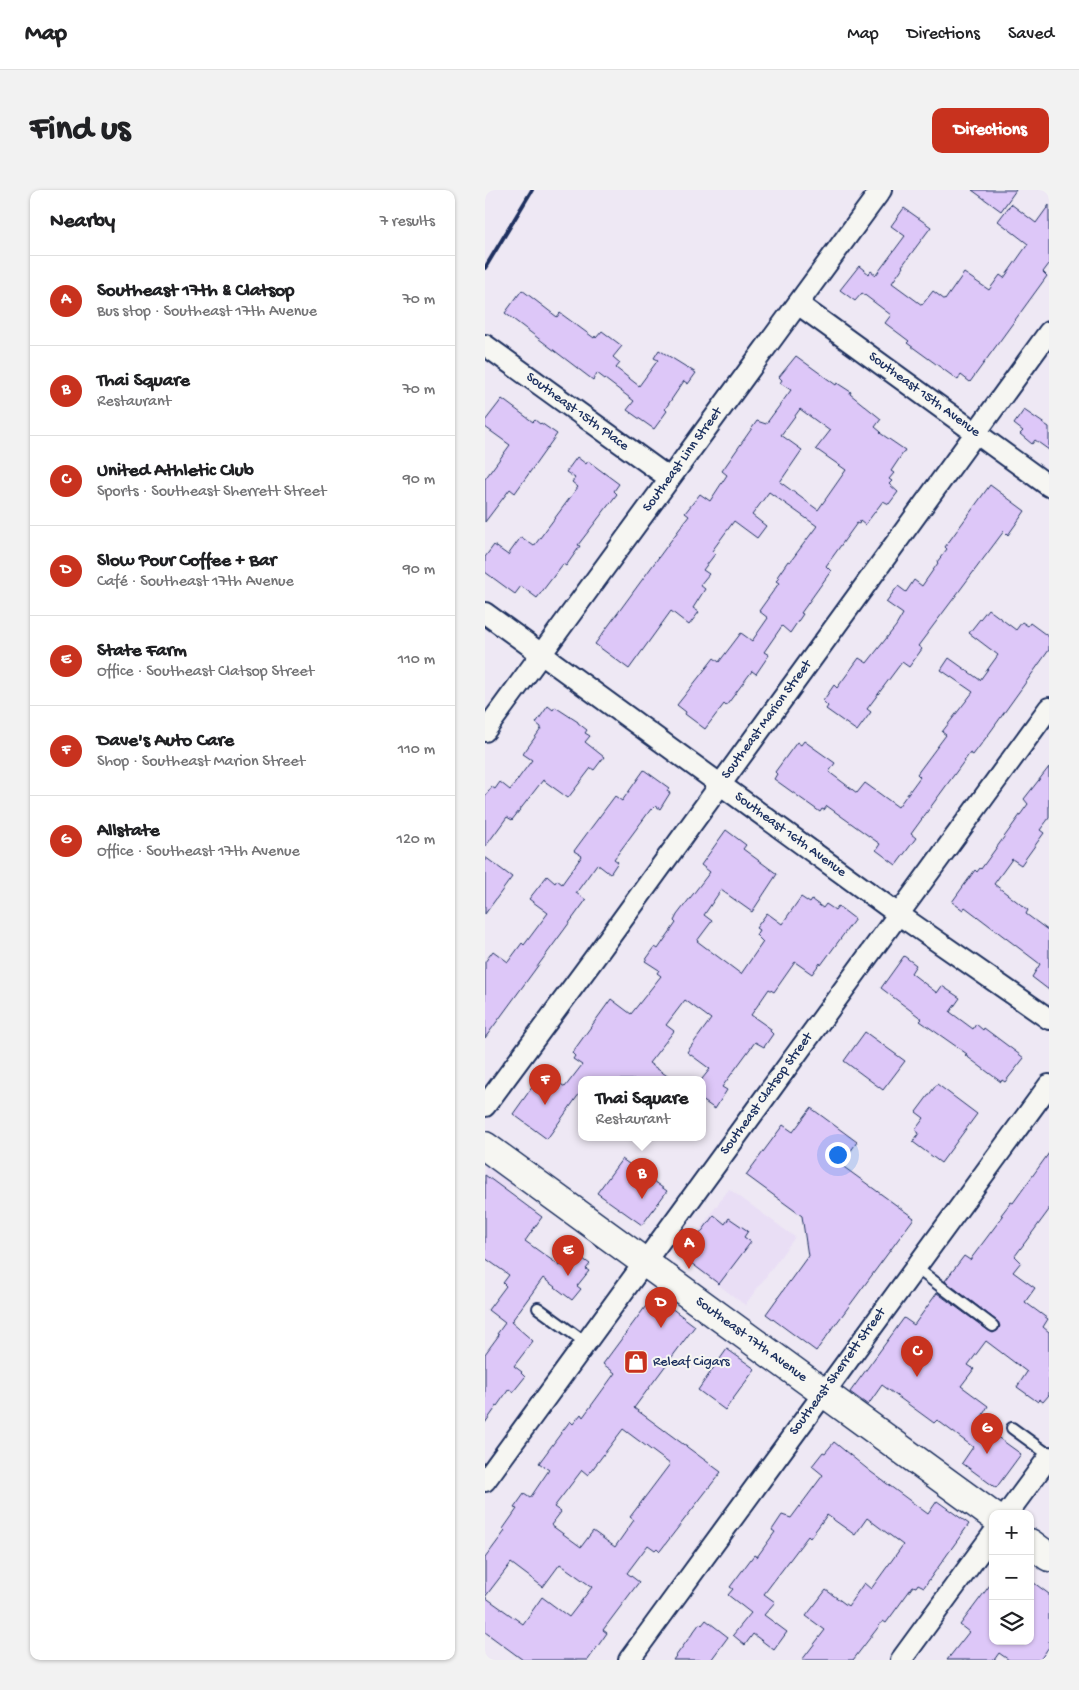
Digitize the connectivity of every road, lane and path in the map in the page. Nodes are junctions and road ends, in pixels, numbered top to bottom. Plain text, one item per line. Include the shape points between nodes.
1 (881, 190) edge
2 (799, 304) junction
3 (1049, 332) edge
4 (485, 345) edge
5 (976, 433) junction
6 (669, 478) junction
7 (1049, 486) edge
8 (485, 613) edge
9 (541, 653) junction
10 (1049, 708) edge
11 (485, 731) edge
12 (721, 784) junction
13 (898, 914) junction
14 (1049, 1019) edge
15 (1049, 1085) edge
16 (485, 1106) edge
17 (485, 1146) edge
18 (645, 1262) junction
19 (915, 1267) junction
20 (539, 1308) dead end
21 (993, 1326) dead end
22 (586, 1343) junction
23 (823, 1392) junction
24 (1012, 1428) dead end
25 (1049, 1456) edge
26 (485, 1481) edge
27 (1010, 1510) edge
28 (989, 1513) edge
29 (989, 1539) edge
30 (1034, 1547) edge
31 (1049, 1557) edge
32 (629, 1660) edge
33 (901, 1660) edge

1 - 2 street, Southeast Linn Street
2 - 5 street, Southeast 15th Avenue
2 - 6 street, Southeast Linn Street
3 - 5 street, Southeast Marion Street
4 - 6 street, Southeast 15th Place
5 - 7 street, Southeast 15th Avenue
5 - 12 street, Southeast Marion Street
6 - 9 street, Southeast Linn Street
8 - 9 street, Southeast 16th Avenue
9 - 11 street, Southeast Linn Street
9 - 12 street, Southeast 16th Avenue
10 - 13 street, Southeast Clatsop Street
12 - 13 street, Southeast 16th Avenue
12 - 16 street, Southeast Marion Street
13 - 14 street, Southeast 16th Avenue
13 - 18 street, Southeast Clatsop Street
15 - 19 street, Southeast Sherrett Street
17 - 18 main road, Southeast 17th Avenue
18 - 22 street, Southeast Clatsop Street
18 - 23 main road, Southeast 17th Avenue
19 - 21 lane
19 - 23 street, Southeast Sherrett Street
20 - 22 lane
22 - 26 street, Southeast Clatsop Street
23 - 28 main road, Southeast 17th Avenue
23 - 32 street, Southeast Sherrett Street
24 - 25 lane
25 - 27 street
29 - 33 street
30 - 31 main road

